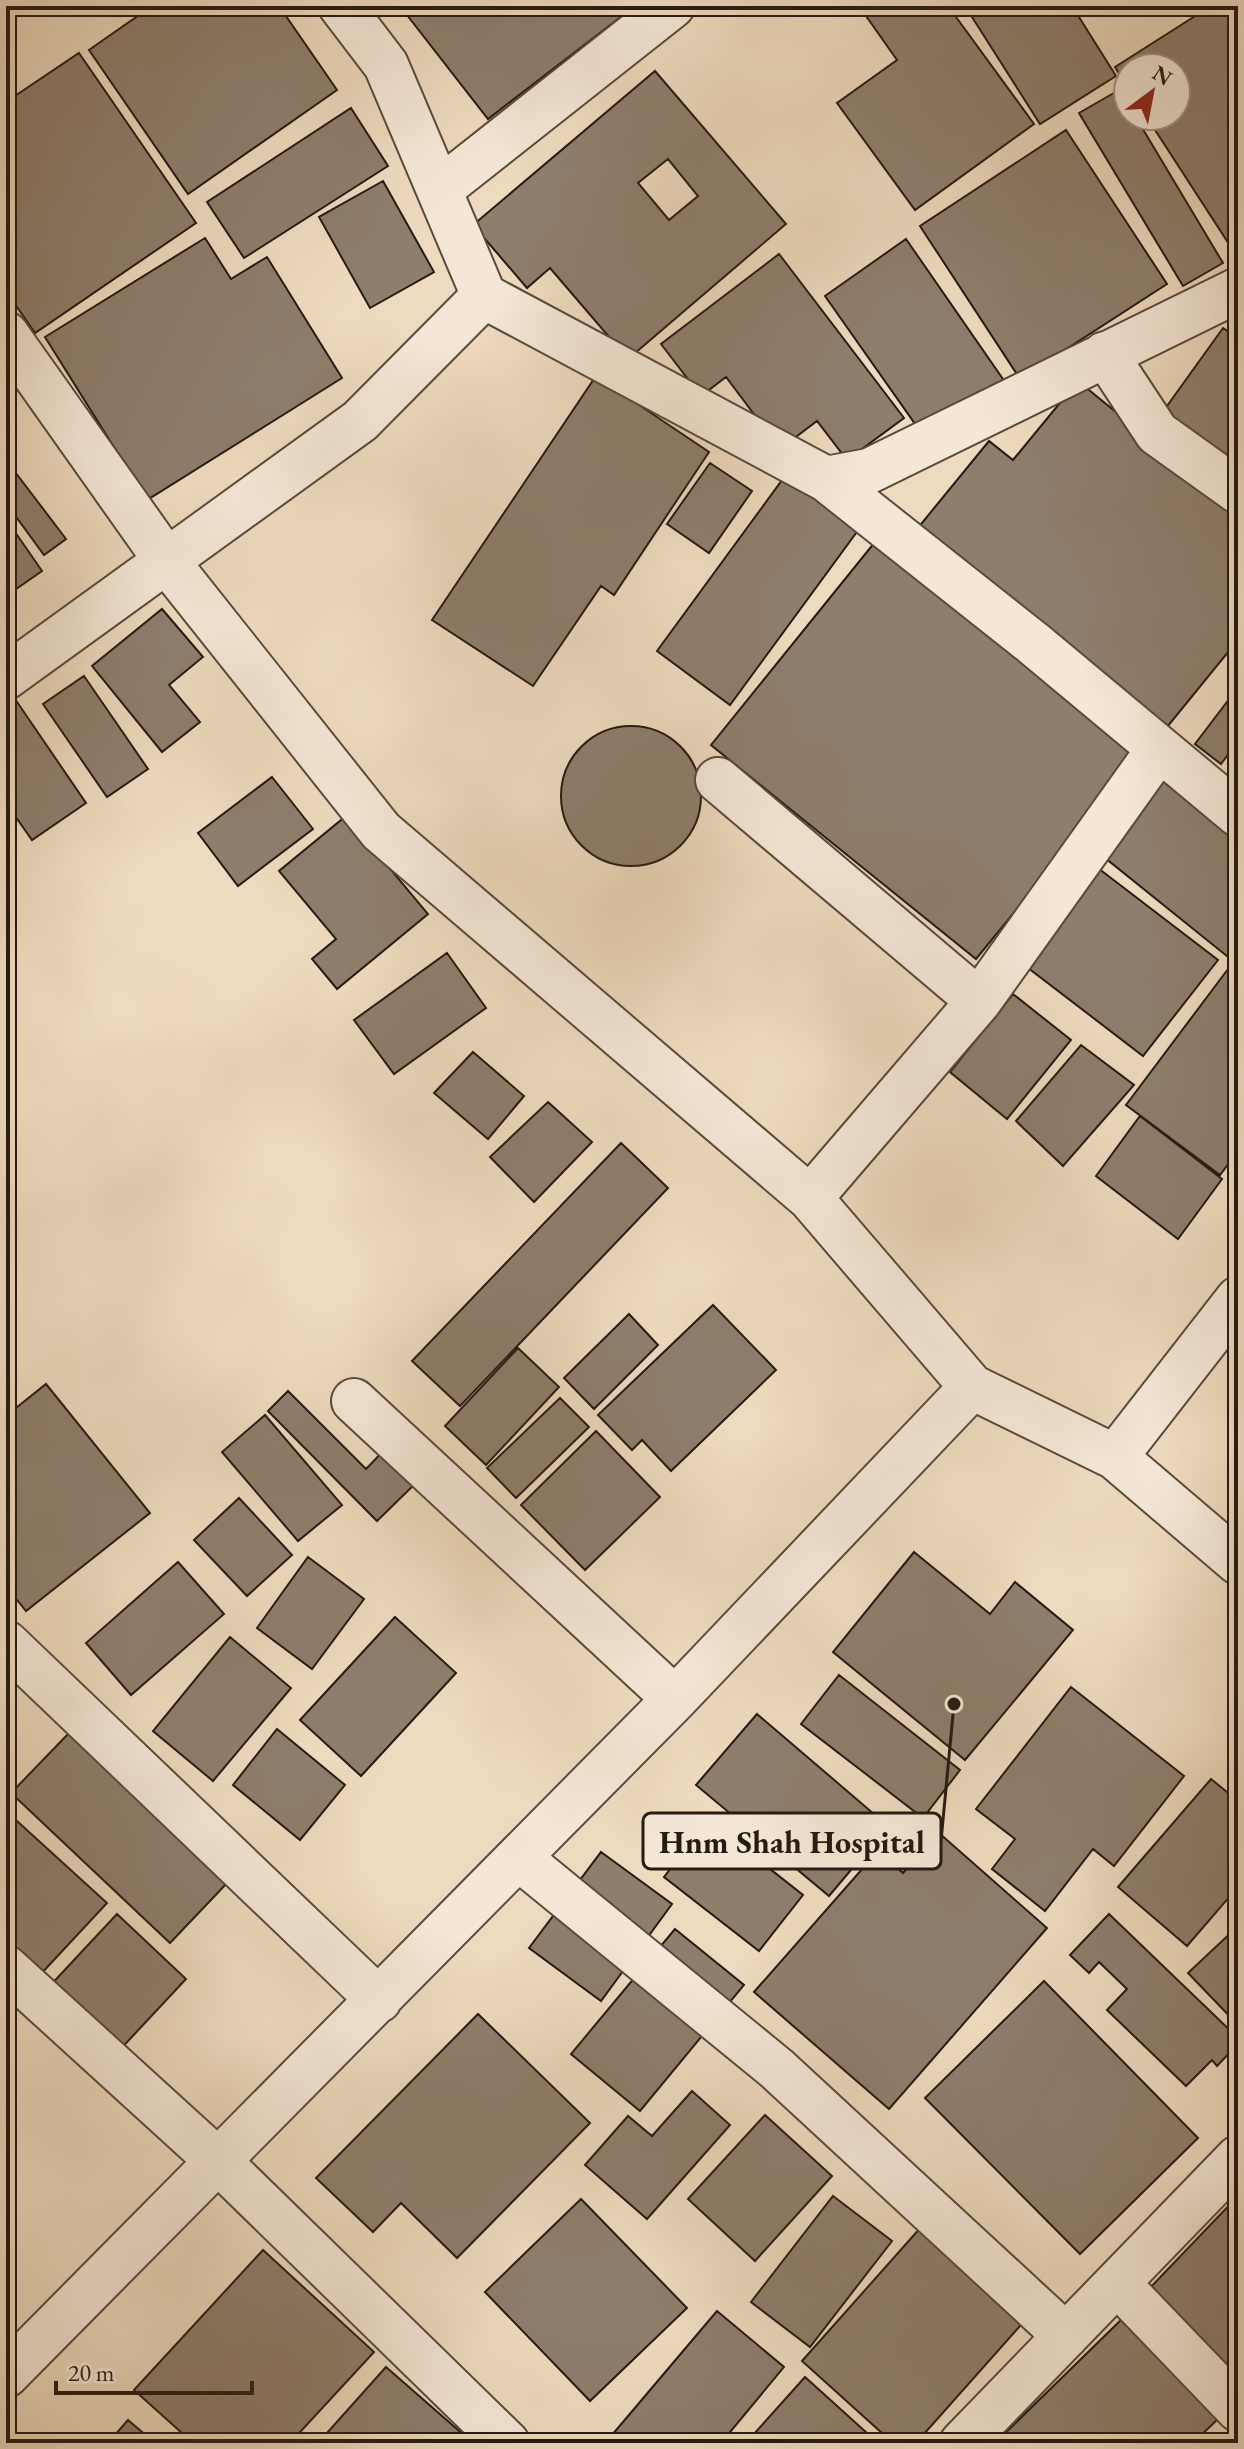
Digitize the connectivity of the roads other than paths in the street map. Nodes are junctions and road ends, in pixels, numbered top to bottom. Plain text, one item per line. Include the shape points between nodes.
1 (341, 6) edge
2 (672, 6) edge
3 (439, 190) junction
4 (1238, 290) edge
5 (484, 296) junction
6 (6, 334) edge
7 (1105, 354) junction
8 (826, 479) junction
9 (1238, 491) edge
10 (168, 563) junction
11 (6, 677) edge
12 (1159, 749) junction
13 (718, 780) dead end
14 (1238, 814) edge
15 (979, 1001) junction
16 (810, 1198) junction
17 (1238, 1299) edge
18 (972, 1387) junction
19 (354, 1401) dead end
20 (1115, 1457) junction
21 (1238, 1562) edge
22 (6, 1643) edge
23 (675, 1699) junction
24 (519, 1858) junction
25 (6, 1968) edge
26 (379, 2000) junction
27 (1238, 2158) edge
28 (219, 2162) junction
29 (1117, 2283) junction
30 (1066, 2336) junction
31 (6, 2375) edge
32 (1238, 2409) edge
33 (507, 2443) edge
34 (962, 2443) edge

1 - 3 street via 386,65
2 - 3 street
3 - 5 street
4 - 7 street
5 - 8 street
5 - 10 street via 360,421
6 - 10 street
7 - 8 street via 869,471
7 - 9 street via 1157,433
8 - 12 street
10 - 11 street
10 - 16 street via 381,831
12 - 14 street
12 - 15 street
13 - 15 street
15 - 16 street
16 - 18 street
17 - 20 street
18 - 20 street
18 - 23 street
19 - 23 street
20 - 21 street
22 - 26 street
23 - 24 street
24 - 26 street
24 - 30 street via 776,2068
25 - 28 street
26 - 28 street
27 - 29 street
28 - 31 street
28 - 33 street
29 - 30 street
29 - 32 street
30 - 34 street

